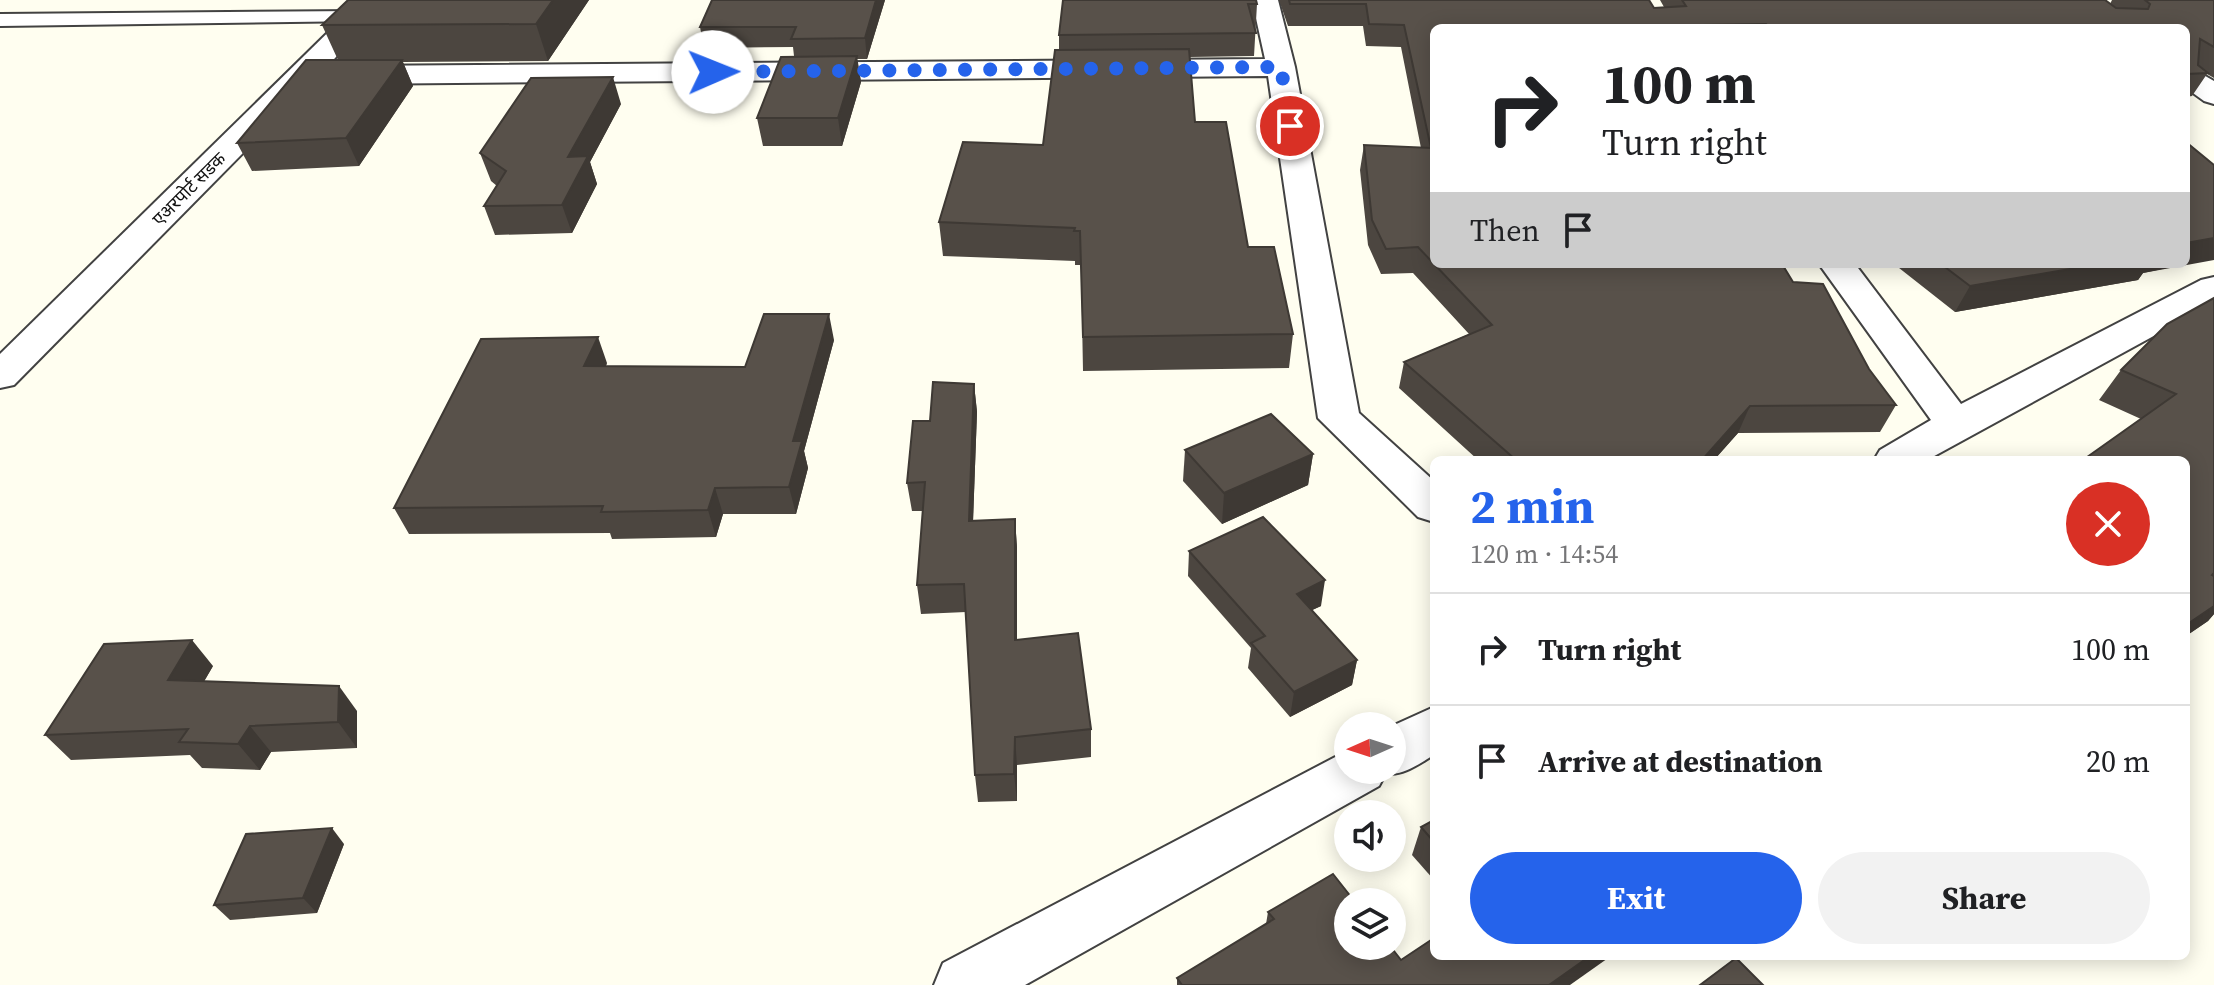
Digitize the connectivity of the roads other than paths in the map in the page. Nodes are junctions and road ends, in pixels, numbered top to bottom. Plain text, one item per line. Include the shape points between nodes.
1 (1265, 0) edge
2 (366, 8) edge
3 (0, 20) edge
4 (1281, 67) junction
5 (304, 75) junction
6 (2190, 77) edge
7 (2214, 95) edge
8 (1840, 268) edge
9 (2214, 288) edge
10 (0, 376) edge
11 (1955, 424) junction
12 (1902, 456) edge
13 (1430, 502) edge
14 (1430, 731) edge
15 (1406, 744) edge
16 (1334, 784) edge
17 (965, 985) edge

1 - 4 street
2 - 3 lane
2 - 5 street, एअरपोर्ट सडक
4 - 5 street
4 - 13 street via 1339,418
5 - 10 street, एअरपोर्ट सडक
6 - 7 street
8 - 11 street
9 - 11 street
11 - 12 street
14 - 15 street
16 - 17 street

